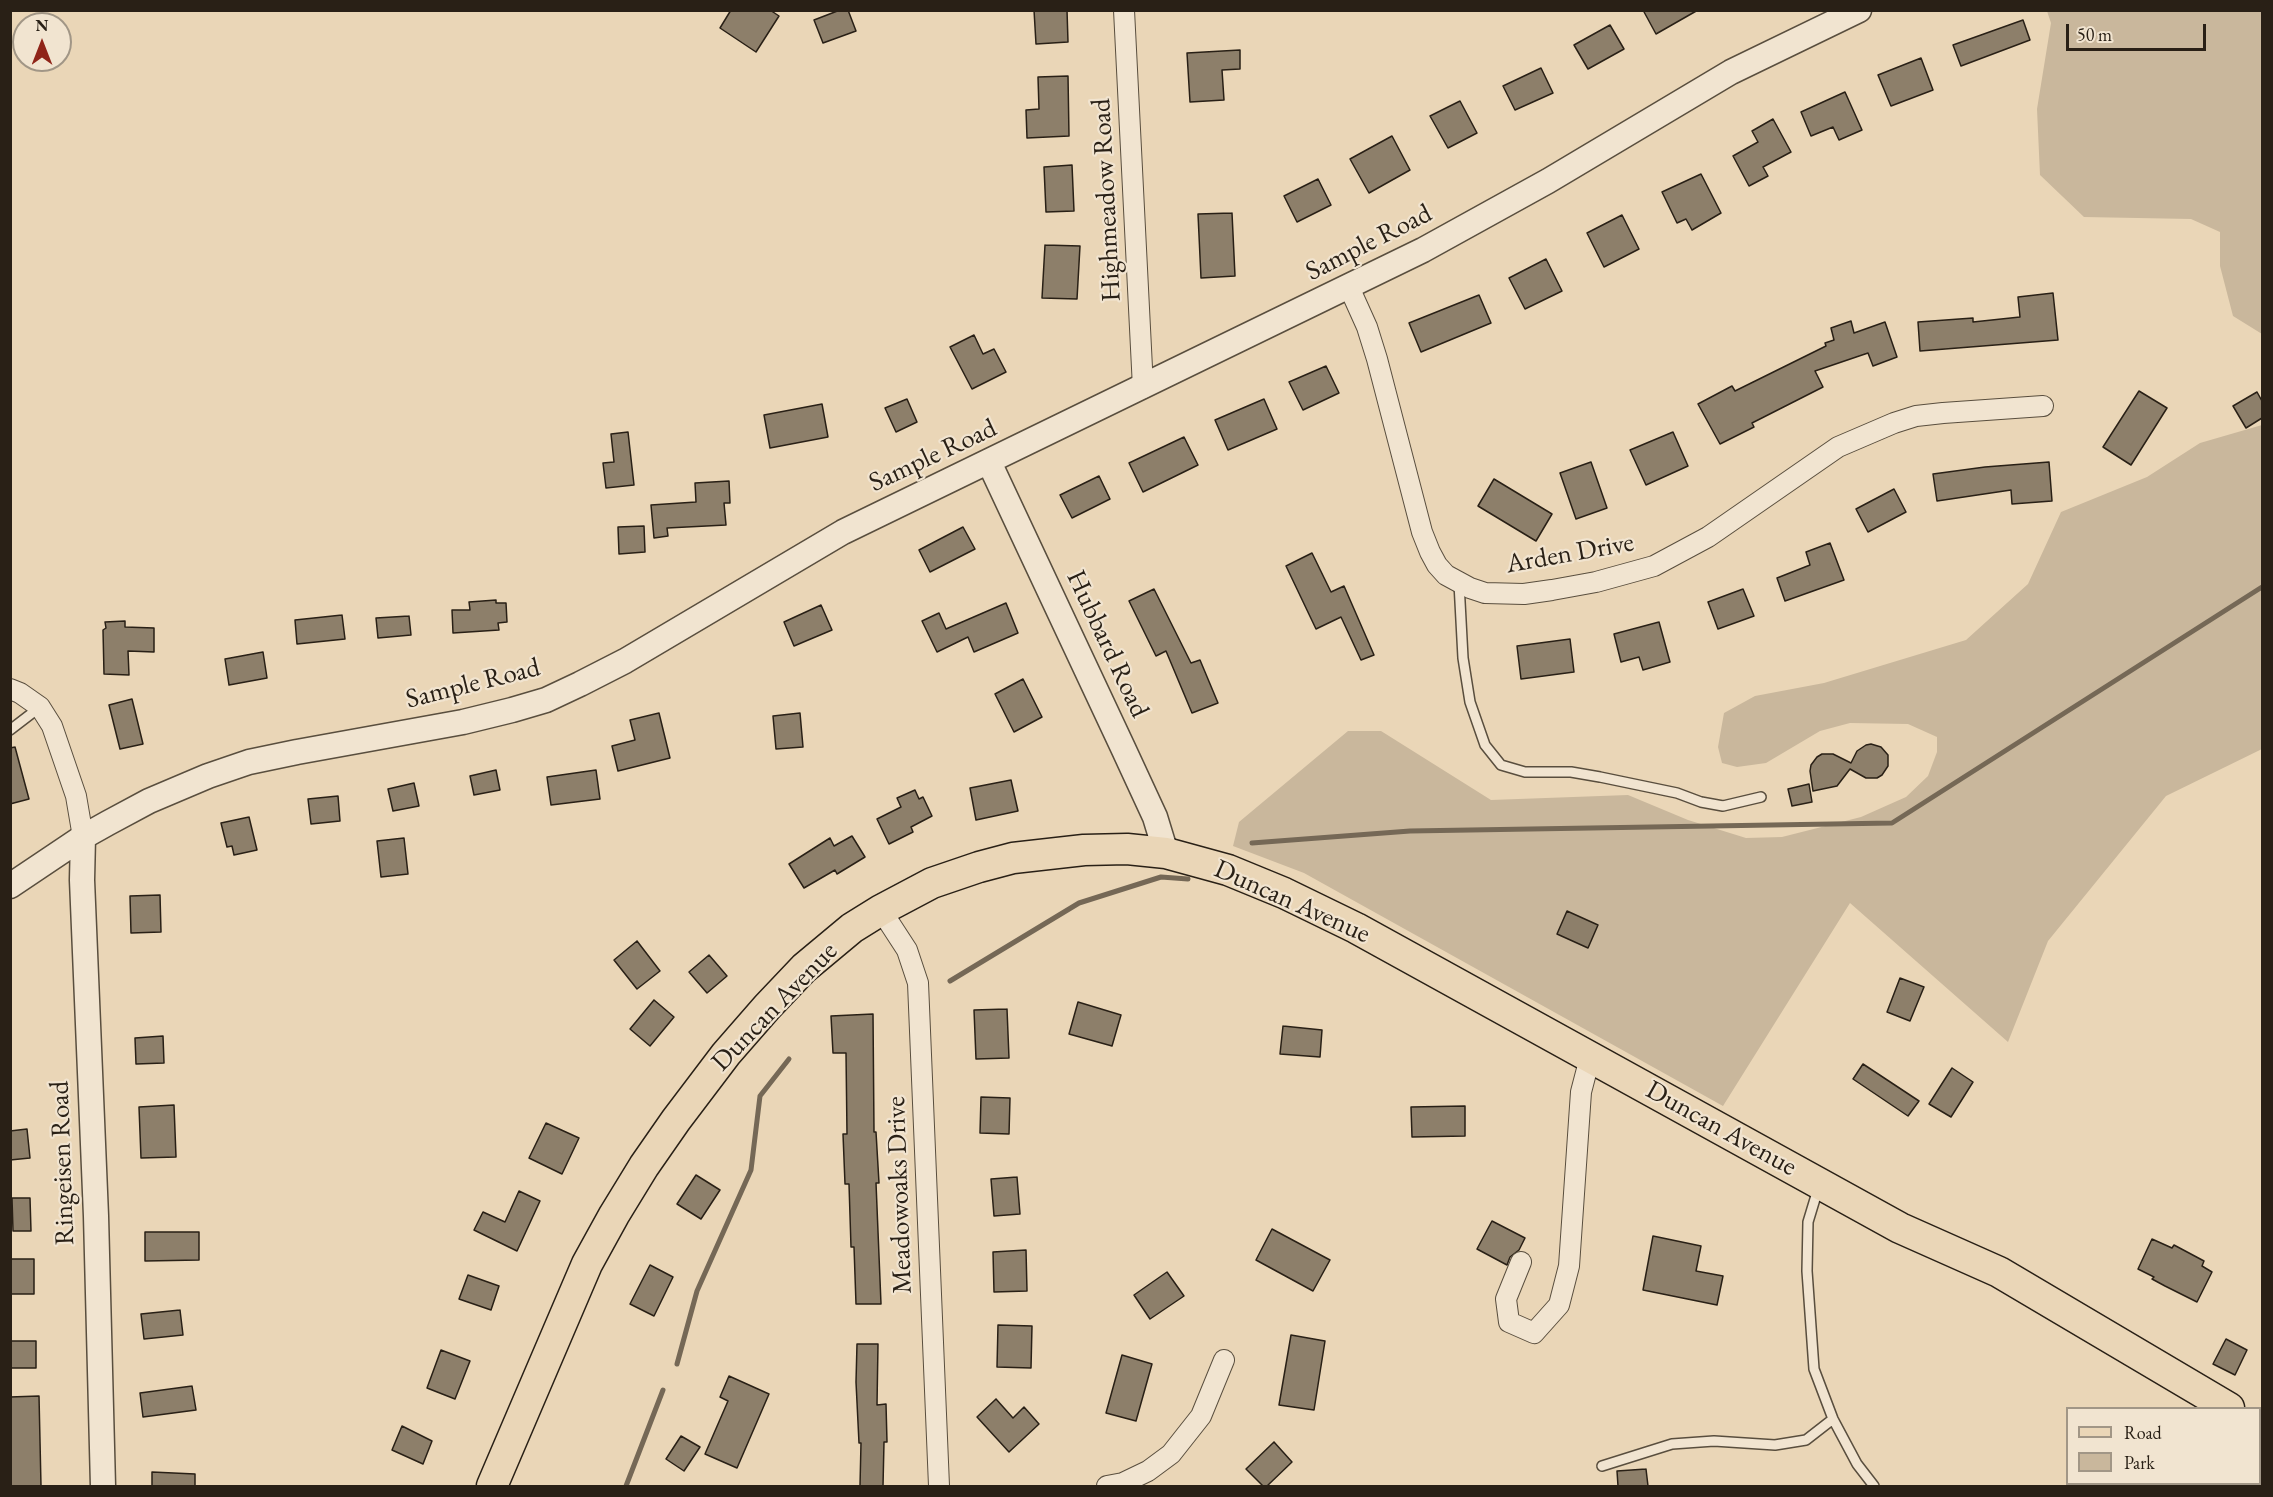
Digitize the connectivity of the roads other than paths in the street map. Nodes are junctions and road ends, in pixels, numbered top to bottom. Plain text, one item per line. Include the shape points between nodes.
1 (1124, 10) edge
2 (1859, 10) edge
3 (1349, 287) junction
4 (1143, 388) junction
5 (2043, 406) dead end
6 (989, 462) junction
7 (1459, 583) junction
8 (10, 689) edge
9 (40, 707) junction
10 (10, 730) edge
11 (1761, 797) dead end
12 (83, 837) junction
13 (1166, 853) junction
14 (10, 886) edge
15 (881, 910) junction
16 (1599, 1062) junction
17 (1820, 1184) junction
18 (1521, 1262) dead end
19 (1224, 1360) dead end
20 (2227, 1407) edge
21 (1833, 1419) junction
22 (1602, 1466) dead end
23 (103, 1486) edge
24 (492, 1486) edge
25 (939, 1486) edge
26 (1107, 1486) edge
27 (1874, 1486) edge

1 - 4 street, Highmeadow Road
2 - 3 street, Sample Road via 1731,72 1493,212
3 - 4 street, Sample Road
3 - 7 street, Arden Drive via 1377,359 1426,542 1437,565
4 - 6 street, Sample Road
5 - 7 street, Arden Drive via 1916,416 1862,435 1838,447 1708,537 1654,566 1624,576 1524,594 1485,592
6 - 12 street, Sample Road via 843,532 626,661 546,700 463,722 249,762 177,788
6 - 13 street, Hubbard Road via 1150,808
7 - 11 lane via 1470,702 1485,745 1501,765 1525,772 1571,772 1600,777 1724,806
8 - 9 street
9 - 10 lane
9 - 12 street via 64,757
12 - 14 street, Sample Road
12 - 23 street, Ringeisen Road
13 - 15 main road, Duncan Avenue via 1084,850 1013,858 932,883
13 - 16 main road, Duncan Avenue via 1228,870 1284,893 1356,928
15 - 24 main road, Duncan Avenue via 852,928 804,968 767,1007 726,1054 644,1166 587,1264
15 - 25 street, Meadowoaks Drive via 907,950 918,983
16 - 17 main road, Duncan Avenue
16 - 18 street via 1587,1069 1581,1092 1569,1266 1559,1305 1534,1333 1509,1323 1506,1299
17 - 20 main road, Duncan Avenue via 1900,1228 1999,1272
17 - 21 lane, Duncan Avenue via 1808,1222 1810,1333 1814,1369
19 - 26 street via 1201,1416 1171,1454 1148,1471
21 - 22 lane via 1806,1440 1775,1445 1714,1441 1672,1444
21 - 27 lane, Duncan Avenue via 1857,1464

